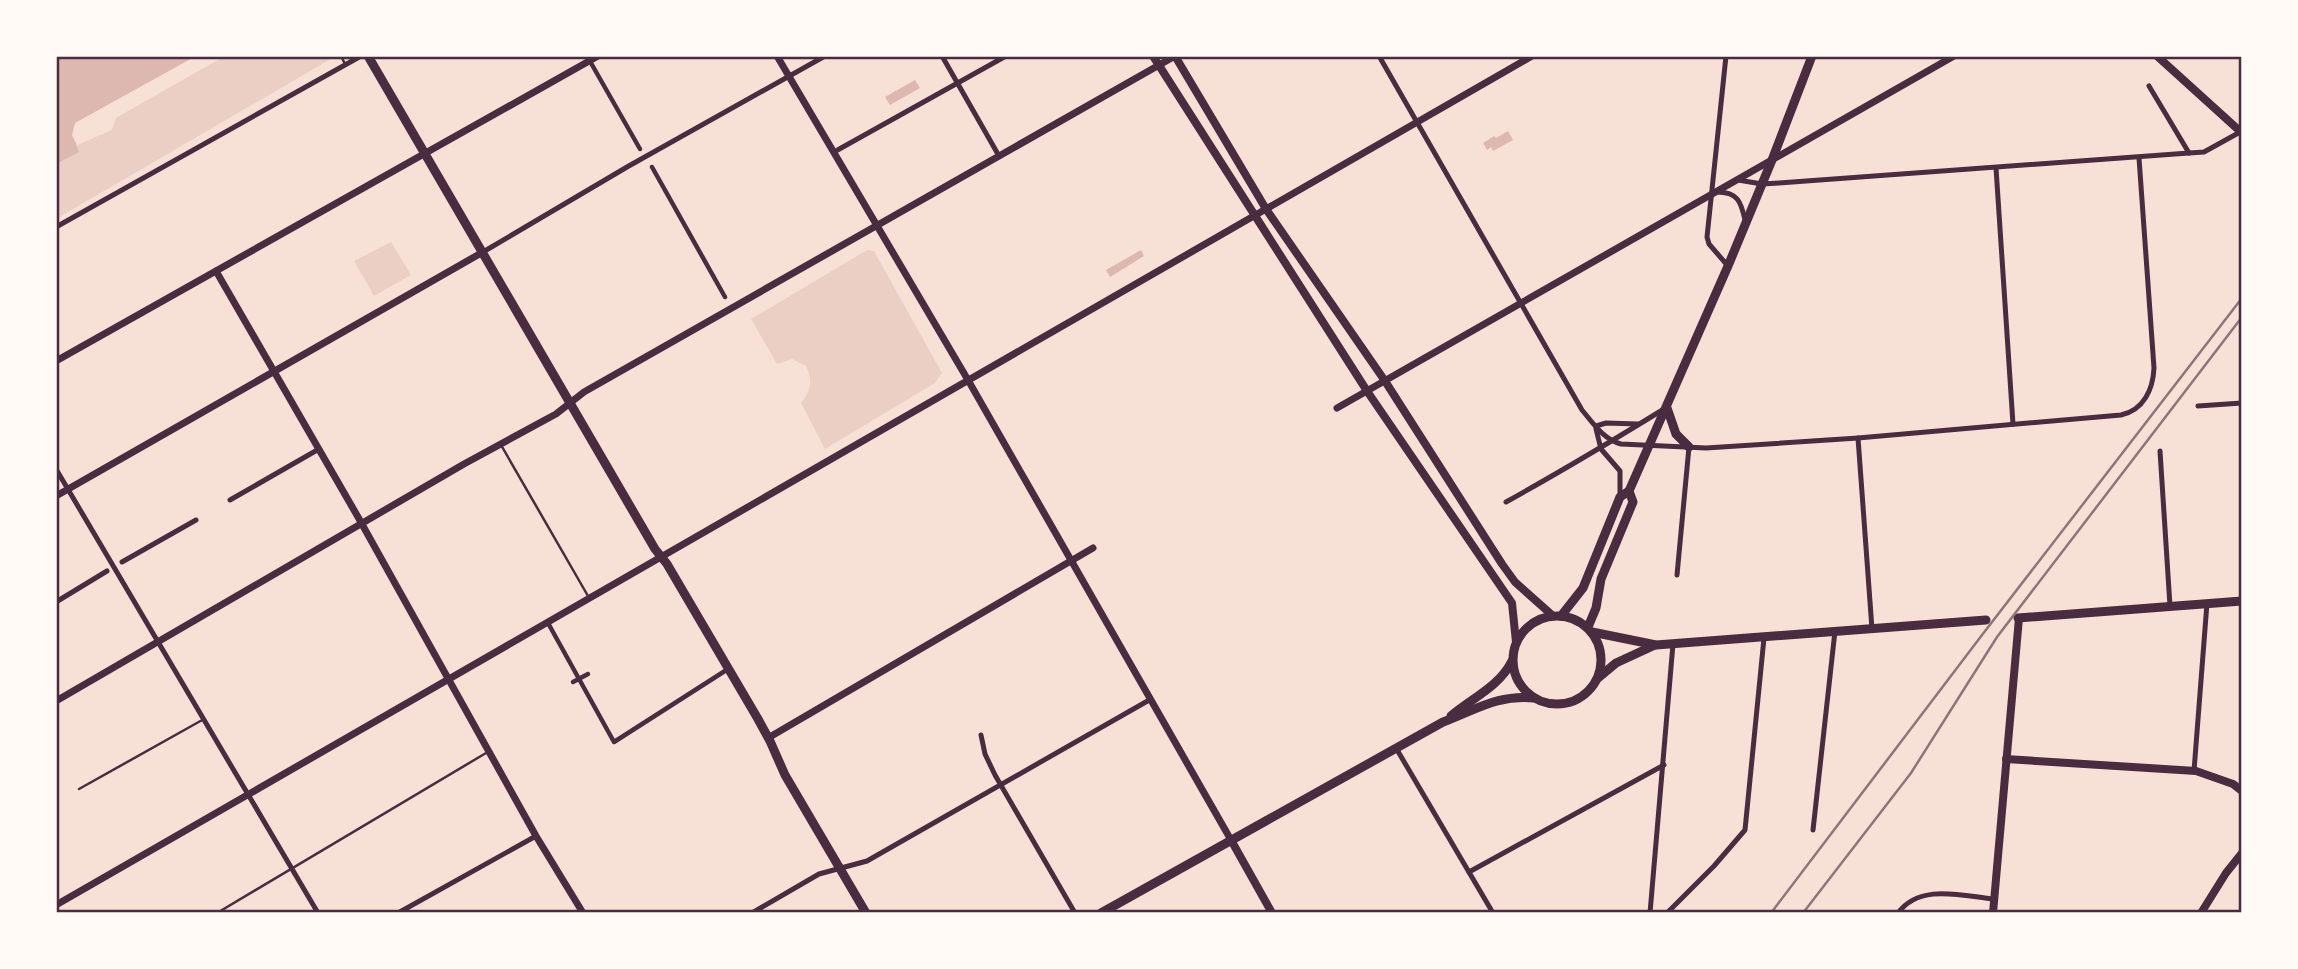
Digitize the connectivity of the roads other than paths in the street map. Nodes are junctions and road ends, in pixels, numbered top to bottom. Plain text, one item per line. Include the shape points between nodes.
1 (341, 56) edge
2 (361, 56) edge
3 (368, 56) edge
4 (587, 56) edge
5 (598, 56) edge
6 (777, 56) edge
7 (825, 56) edge
8 (942, 56) edge
9 (1006, 56) edge
10 (1153, 56) edge
11 (1175, 56) edge
12 (1379, 56) edge
13 (1532, 56) edge
14 (1726, 56) edge
15 (1812, 56) edge
16 (1954, 56) edge
17 (2157, 56) edge
18 (345, 64) junction
19 (1158, 65) junction
20 (789, 76) junction
21 (958, 83) junction
22 (2149, 86) dead end
23 (1417, 122) junction
24 (2242, 132) edge
25 (640, 149) dead end
26 (834, 152) junction
27 (2189, 153) junction
28 (426, 154) junction
29 (999, 156) junction
30 (2139, 158) junction
31 (1772, 160) junction
32 (652, 167) dead end
33 (1996, 168) junction
34 (1738, 180) junction
35 (1762, 184) junction
36 (1715, 194) junction
37 (1265, 209) junction
38 (1254, 216) junction
39 (1746, 223) junction
40 (878, 226) junction
41 (56, 227) edge
42 (483, 252) junction
43 (1728, 267) junction
44 (216, 271) junction
45 (725, 297) dead end
46 (1520, 304) junction
47 (56, 361) edge
48 (273, 370) junction
49 (968, 380) junction
50 (1385, 381) junction
51 (1367, 391) junction
52 (570, 403) junction
53 (2242, 403) edge
54 (2198, 406) dead end
55 (1337, 408) dead end
56 (1667, 408) junction
57 (1639, 424) junction
58 (2013, 424) junction
59 (1596, 426) junction
60 (1858, 438) junction
61 (1611, 441) junction
62 (501, 445) junction
63 (1650, 446) junction
64 (1689, 447) junction
65 (319, 449) junction
66 (1601, 449) junction
67 (2160, 451) dead end
68 (56, 469) edge
69 (69, 489) junction
70 (1625, 494) junction
71 (56, 496) edge
72 (230, 500) dead end
73 (1506, 502) dead end
74 (196, 520) dead end
75 (362, 524) junction
76 (1093, 548) dead end
77 (660, 557) junction
78 (1072, 561) junction
79 (122, 562) joint
80 (114, 566) junction
81 (107, 571) joint
82 (1677, 575) dead end
83 (590, 599) junction
84 (2242, 600) edge
85 (56, 602) edge
86 (2207, 603) junction
87 (2170, 606) junction
88 (1556, 616) junction
89 (2018, 618) joint
90 (1986, 620) dead end
91 (548, 623) junction
92 (1872, 629) junction
93 (1590, 630) junction
94 (1835, 631) junction
95 (1764, 638) junction
96 (159, 642) junction
97 (1516, 642) junction
98 (1656, 645) junction
99 (1673, 645) junction
100 (1513, 659) junction
101 (728, 670) junction
102 (588, 674) dead end
103 (449, 679) junction
104 (1597, 679) junction
105 (573, 682) dead end
106 (1534, 698) junction
107 (1151, 699) junction
108 (56, 701) edge
109 (205, 719) junction
110 (1443, 722) junction
111 (981, 734) dead end
112 (768, 738) junction
113 (1396, 748) junction
114 (489, 752) junction
115 (2006, 759) junction
116 (1664, 765) junction
117 (2194, 771) junction
118 (1001, 786) junction
119 (79, 789) dead end
120 (2242, 791) edge
121 (249, 793) junction
122 (1813, 830) dead end
123 (536, 836) junction
124 (1231, 840) junction
125 (2242, 853) edge
126 (292, 868) junction
127 (840, 870) junction
128 (1469, 873) junction
129 (1994, 899) junction
130 (56, 905) edge
131 (1491, 912) edge
132 (217, 913) edge
133 (318, 913) edge
134 (398, 913) edge
135 (583, 913) edge
136 (752, 913) edge
137 (866, 913) edge
138 (1075, 913) edge
139 (1101, 913) edge
140 (1272, 913) edge
141 (1650, 913) edge
142 (1667, 913) edge
143 (1898, 913) edge
144 (1993, 913) edge
145 (2201, 913) edge

1 - 18 lane
2 - 18 street
3 - 28 main road
4 - 25 street
5 - 28 street
6 - 20 street
7 - 20 street
8 - 21 street
9 - 21 street
10 - 19 main road
11 - 19 street
11 - 37 main road
12 - 23 street
13 - 23 street
14 - 36 street
15 - 31 main road
16 - 31 street
17 - 24 main road
18 - 41 street
19 - 29 street
19 - 38 main road
20 - 26 street
20 - 42 street
21 - 26 street
21 - 29 street
22 - 27 street
23 - 37 street
23 - 46 street
24 - 27 street via 2204,152
26 - 40 street
27 - 30 street
28 - 42 main road
28 - 44 street
29 - 40 street
30 - 33 street
30 - 58 street via 2153,385 2137,409 2124,414
31 - 34 street
31 - 35 main road
32 - 45 street
33 - 35 street
33 - 58 street
34 - 35 street
34 - 36 street
35 - 39 main road
36 - 39 street via 1731,193 1738,198
36 - 43 street via 1709,244
36 - 46 street
37 - 38 street
37 - 50 main road
38 - 49 street
38 - 51 main road
39 - 43 main road
40 - 49 street
40 - 52 street
42 - 48 street
42 - 52 main road
43 - 56 main road
44 - 47 street
44 - 48 street
46 - 50 street
46 - 59 street
48 - 65 street
48 - 69 street
49 - 77 street
49 - 78 street
50 - 51 street
50 - 88 main road via 1515,582
51 - 55 street
51 - 97 main road via 1511,603
52 - 62 street
52 - 77 main road
53 - 54 street
56 - 57 street
56 - 63 main road
56 - 64 main road via 1676,434
57 - 59 street
57 - 61 street
58 - 60 street
59 - 61 street
59 - 66 street
60 - 64 street
60 - 92 street
61 - 63 street
61 - 66 street
62 - 75 street
62 - 83 lane
63 - 64 street
63 - 70 main road
64 - 82 street
65 - 72 street
65 - 75 street
66 - 70 street via 1619,471
66 - 73 street
67 - 87 street
68 - 69 street
69 - 71 street
69 - 80 street
70 - 88 main road via 1583,588
70 - 93 main road via 1633,502 1601,579
74 - 79 street
75 - 96 street
75 - 103 street
76 - 78 street
77 - 83 street
77 - 101 main road
78 - 107 street
78 - 112 street
79 - 80 lane
80 - 81 lane
80 - 96 street
81 - 85 street
83 - 91 street
84 - 86 main road
86 - 87 main road
86 - 117 street
87 - 89 main road
88 - 93 main road
88 - 97 main road via 1533,623
89 - 115 main road
90 - 92 main road
91 - 101 street via 614,742
91 - 103 street
92 - 94 main road
93 - 98 main road
93 - 104 main road via 1601,656
94 - 95 main road
94 - 122 street
95 - 99 main road
95 - 142 street via 1745,830
96 - 108 street
96 - 109 street
97 - 100 main road
98 - 99 main road
98 - 104 main road via 1616,663
99 - 116 street
100 - 106 main road via 1518,682
100 - 110 main road via 1497,683
101 - 112 main road
102 - 105 street
103 - 114 street
103 - 121 street
104 - 106 main road via 1575,701 1554,705
106 - 110 main road via 1494,700
107 - 118 street
107 - 124 street
109 - 119 lane
109 - 121 street
110 - 113 main road
111 - 118 street
112 - 127 main road
113 - 124 main road
113 - 128 street
114 - 123 street
114 - 126 lane
115 - 117 main road
115 - 129 main road
116 - 128 street
116 - 141 street
117 - 120 main road
118 - 127 street via 867,861
118 - 138 street
121 - 126 street
121 - 130 street
123 - 134 street
123 - 135 street
124 - 139 main road
124 - 140 main road
125 - 145 main road
126 - 132 lane
126 - 133 street
127 - 136 street via 819,874
127 - 137 main road
128 - 131 street
129 - 143 street via 1930,894 1909,901
129 - 144 main road

